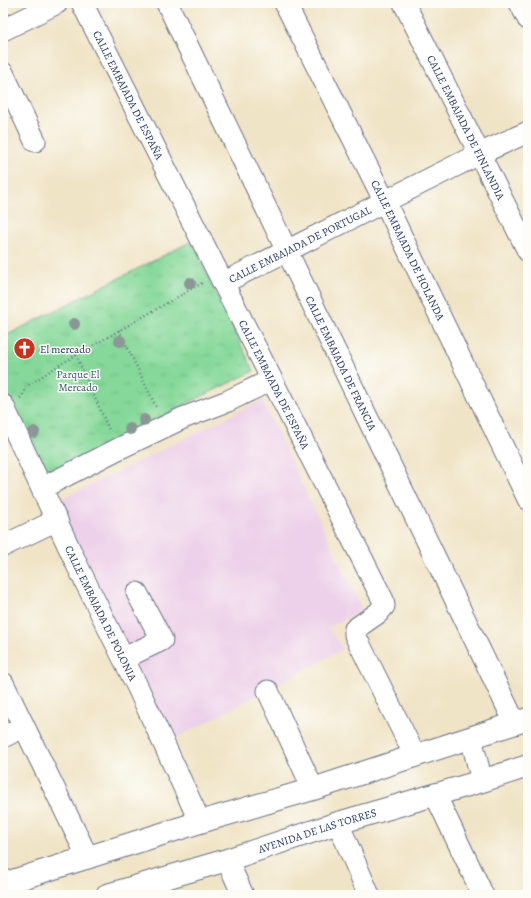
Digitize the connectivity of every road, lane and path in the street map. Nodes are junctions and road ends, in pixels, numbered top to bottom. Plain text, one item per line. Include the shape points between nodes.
1 (57, 3) edge
2 (82, 3) edge
3 (167, 3) edge
4 (285, 3) edge
5 (404, 3) edge
6 (520, 3) edge
7 (528, 19) edge
8 (3, 30) edge
9 (3, 73) edge
10 (528, 132) edge
11 (36, 141) dead end
12 (479, 154) junction
13 (385, 202) junction
14 (287, 250) junction
15 (528, 252) edge
16 (220, 278) junction
17 (119, 330) junction
18 (76, 355) junction
19 (272, 380) junction
20 (4, 406) edge
21 (166, 426) junction
22 (118, 449) junction
23 (42, 488) junction
24 (528, 499) edge
25 (57, 520) junction
26 (3, 546) edge
27 (137, 593) dead end
28 (124, 658) junction
29 (3, 683) edge
30 (268, 691) dead end
31 (521, 721) edge
32 (23, 727) junction
33 (3, 737) edge
34 (471, 738) junction
35 (415, 756) junction
36 (528, 766) edge
37 (482, 781) junction
38 (313, 789) junction
39 (435, 794) junction
40 (200, 822) junction
41 (338, 823) junction
42 (88, 858) junction
43 (227, 860) junction
44 (3, 884) edge
45 (107, 895) edge
46 (243, 895) edge
47 (369, 895) edge
48 (483, 895) edge

1 - 8 street
2 - 16 street, CALLE EMBAJADA DE ESPAÑA
3 - 14 street, CALLE EMBAJADA DE FRANCIA
4 - 13 street, CALLE EMBAJADA DE HOLANDA
5 - 12 street, CALLE EMBAJADA DE FINLANDIA
6 - 7 street
9 - 11 street
10 - 12 street, CALLE EMBAJADA DE PORTUGAL
12 - 13 street, CALLE EMBAJADA DE PORTUGAL
12 - 15 street, CALLE EMBAJADA DE FINLANDIA
13 - 14 street, CALLE EMBAJADA DE PORTUGAL
13 - 24 street, CALLE EMBAJADA DE HOLANDA
14 - 16 street, CALLE EMBAJADA DE PORTUGAL
14 - 31 street, CALLE EMBAJADA DE FRANCIA
16 - 17 path
16 - 19 street, CALLE EMBAJADA DE ESPAÑA
17 - 18 path
17 - 21 path
18 - 20 path via 27,386 22,396
18 - 22 path
19 - 21 street
19 - 35 street, CALLE EMBAJADA DE ESPAÑA via 383,600 384,606 355,629 355,635
20 - 23 street, CALLE EMBAJADA DE POLONIA
21 - 22 street
22 - 23 street
23 - 25 street, CALLE EMBAJADA DE POLONIA
25 - 26 street
25 - 28 street, CALLE EMBAJADA DE POLONIA
27 - 28 street via 162,640
28 - 40 street, CALLE EMBAJADA DE POLONIA
29 - 32 street
30 - 38 street
31 - 34 main road
32 - 33 street
32 - 42 street
34 - 35 main road
34 - 37 street
35 - 38 main road
36 - 37 main road, AVENIDA DE LAS TORRES
37 - 39 main road, AVENIDA DE LAS TORRES
38 - 40 main road
39 - 41 main road, AVENIDA DE LAS TORRES
39 - 48 street
40 - 42 main road
41 - 43 main road, AVENIDA DE LAS TORRES
41 - 47 street
42 - 44 main road
43 - 45 main road, AVENIDA DE LAS TORRES
43 - 46 street

